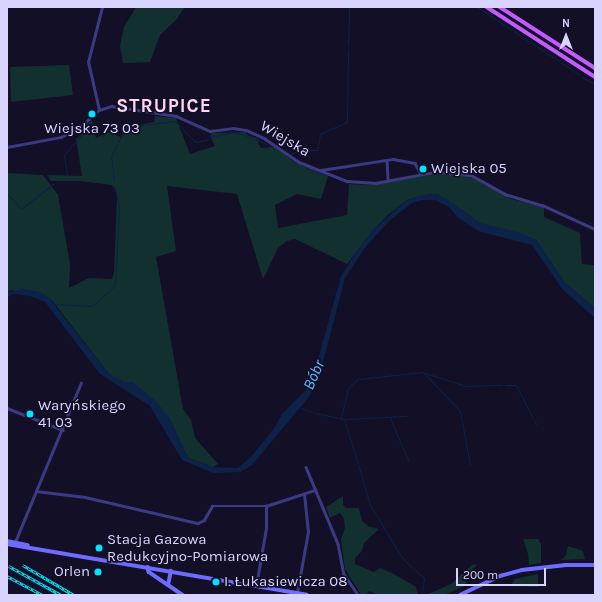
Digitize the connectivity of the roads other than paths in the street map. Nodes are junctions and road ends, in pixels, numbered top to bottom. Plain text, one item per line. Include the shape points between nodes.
1 (102, 7) edge
2 (487, 7) edge
3 (500, 7) edge
4 (595, 68) edge
5 (595, 77) edge
6 (99, 110) junction
7 (7, 147) edge
8 (387, 160) junction
9 (320, 170) junction
10 (421, 175) junction
11 (388, 181) junction
12 (595, 229) edge
13 (81, 383) dead end
14 (7, 408) edge
15 (63, 430) junction
16 (306, 467) dead end
17 (315, 490) junction
18 (36, 491) junction
19 (304, 495) junction
20 (266, 506) junction
21 (7, 541) edge
22 (11, 544) edge
23 (595, 565) edge
24 (148, 567) junction
25 (170, 571) junction
26 (168, 585) junction
27 (256, 586) junction
28 (297, 593) junction
29 (183, 595) edge
30 (307, 595) edge
31 (358, 595) edge
32 (460, 595) edge

1 - 6 street via 88,62
2 - 5 main road
3 - 4 main road
6 - 7 street via 80,127 61,137
6 - 9 street, Wiejska via 112,106 176,116 210,131 233,128 246,130 264,138 298,162
8 - 9 street, Wiejska
8 - 10 street, Wiejska via 415,163
8 - 11 street
9 - 11 street, Wiejska via 356,183
10 - 11 street, Wiejska
10 - 12 street, Wiejska via 452,172 471,175 505,194 542,204
13 - 15 street
14 - 15 street
15 - 18 street
16 - 17 street
17 - 19 street
17 - 31 street via 320,496 338,544 344,574
18 - 20 street via 84,497 195,523 204,520 210,507
18 - 22 street
19 - 20 street
19 - 28 street via 308,532
20 - 27 street via 266,528
21 - 22 street
22 - 24 street
23 - 32 street via 522,570 500,576
24 - 25 street
24 - 26 street via 149,572
25 - 26 street
25 - 27 street
26 - 29 street
27 - 28 street
28 - 30 street

